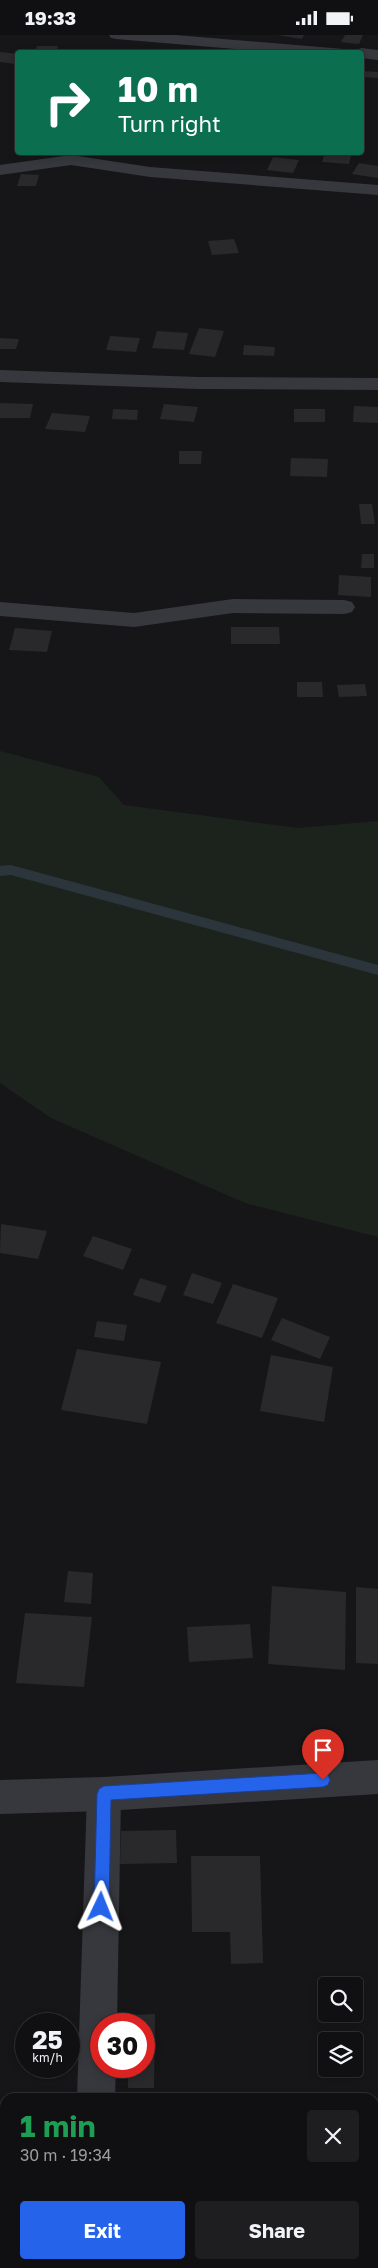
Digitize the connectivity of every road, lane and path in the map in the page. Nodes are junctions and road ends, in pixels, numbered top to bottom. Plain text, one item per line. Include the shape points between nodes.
1 (116, 35) edge
2 (311, 50) edge
3 (364, 53) edge
4 (378, 55) edge
5 (0, 170) edge
6 (378, 190) edge
7 (0, 376) edge
8 (378, 384) edge
9 (344, 607) dead end
10 (0, 609) edge
11 (378, 1777) edge
12 (104, 1794) junction
13 (0, 1797) edge
14 (96, 2093) edge

1 - 2 street
3 - 4 street
5 - 6 street via 71,160 150,172
7 - 8 street via 198,383
9 - 10 street via 233,606 134,619
11 - 12 street
12 - 13 street
12 - 14 street

